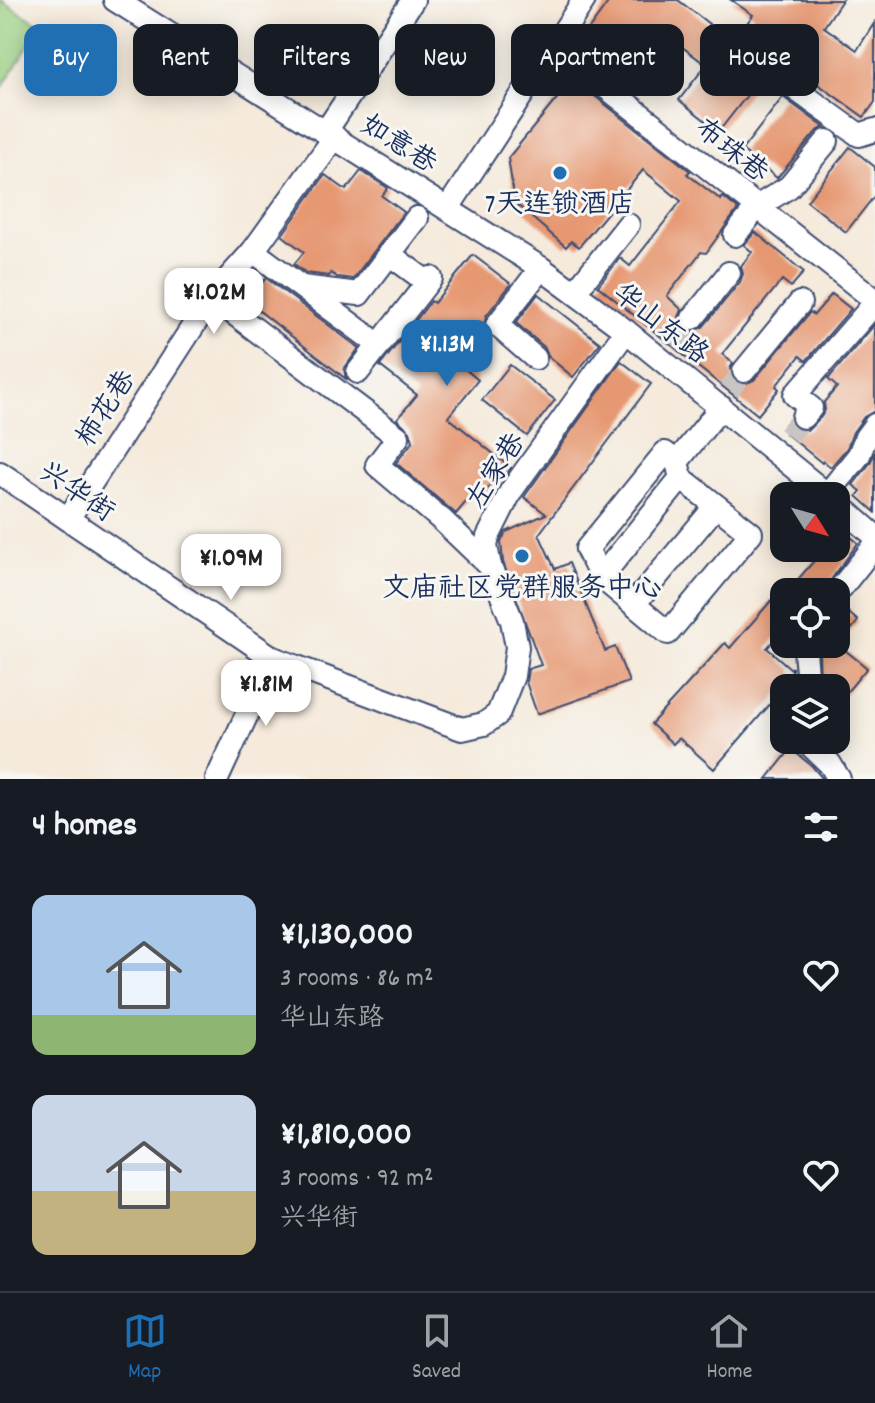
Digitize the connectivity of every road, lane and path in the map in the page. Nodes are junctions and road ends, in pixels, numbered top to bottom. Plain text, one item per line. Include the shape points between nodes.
1 (115, 0) edge
2 (413, 0) edge
3 (584, 0) edge
4 (568, 24) edge
5 (521, 96) edge
6 (618, 96) edge
7 (805, 96) edge
8 (875, 130) edge
9 (330, 134) junction
10 (827, 141) dead end
11 (758, 206) junction
12 (448, 208) junction
13 (417, 218) dead end
14 (628, 225) dead end
15 (735, 235) dead end
16 (253, 251) junction
17 (389, 254) junction
18 (541, 268) junction
19 (729, 273) dead end
20 (301, 287) junction
21 (575, 292) junction
22 (212, 297) junction
23 (875, 301) edge
24 (800, 303) dead end
25 (693, 318) tunnel mouth
26 (626, 331) junction
27 (379, 345) junction
28 (668, 357) junction
29 (535, 358) dead end
30 (744, 371) tunnel mouth
31 (358, 372) dead end
32 (659, 387) dead end
33 (722, 400) junction
34 (803, 417) tunnel mouth
35 (875, 425) edge
36 (679, 470) junction
37 (0, 473) edge
38 (816, 482) edge
39 (840, 482) edge
40 (716, 506) junction
41 (850, 514) edge
42 (68, 519) junction
43 (875, 536) edge
44 (875, 545) edge
45 (490, 566) junction
46 (849, 578) edge
47 (634, 604) junction
48 (273, 658) junction
49 (462, 729) joint
50 (820, 754) edge
51 (217, 779) edge
52 (839, 779) edge

1 - 9 street, 如意巷
2 - 9 street, 柿花巷
3 - 4 street
5 - 12 street
6 - 11 street, 布珠巷
7 - 8 street via 859,135
9 - 12 street, 如意巷
9 - 16 street, 柿花巷
10 - 11 street via 789,187
11 - 15 street
11 - 23 street, 布珠巷
12 - 18 street, 华山东路
13 - 17 street
14 - 21 street
16 - 20 street
16 - 22 street, 柿花巷
17 - 20 street via 359,294
17 - 27 street via 429,280
18 - 21 street, 华山东路
18 - 29 street via 497,325
19 - 25 street
20 - 27 street
21 - 26 street, 华山东路
22 - 42 street, 柿花巷
22 - 45 street via 398,437 377,465
23 - 34 street via 795,395 811,408
24 - 30 street
26 - 28 street, 华山东路
26 - 45 street, 左家巷 via 511,491 488,537
27 - 31 street
28 - 32 street
28 - 33 street, 华山东路
33 - 36 street
33 - 38 street, 华山东路 via 782,444
35 - 39 street
36 - 40 street
36 - 47 street via 665,453 587,549 601,577
37 - 42 street, 兴华街
40 - 47 street
40 - 47 street via 751,533 668,633
41 - 43 street, 华山东路
42 - 48 street, 兴华街
44 - 46 street
45 - 49 street, 左家巷 via 512,621 517,647 513,676 498,714
48 - 49 street, 兴华街
48 - 51 street
50 - 52 street

